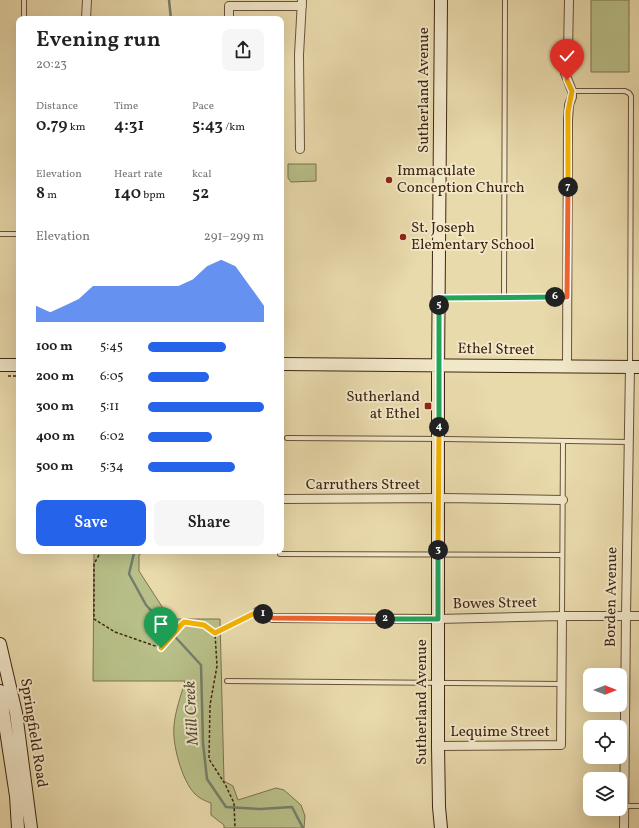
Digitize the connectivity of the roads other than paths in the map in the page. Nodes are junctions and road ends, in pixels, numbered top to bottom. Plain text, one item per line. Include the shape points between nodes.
1 (24, 0) edge
2 (87, 0) edge
3 (441, 0) edge
4 (505, 0) edge
5 (569, 0) edge
6 (302, 3) edge
7 (24, 16) edge
8 (86, 16) edge
9 (229, 16) edge
10 (572, 91) junction
11 (300, 149) dead end
12 (0, 234) edge
13 (16, 234) edge
14 (504, 297) junction
15 (567, 297) junction
16 (439, 298) junction
17 (284, 364) edge
18 (0, 365) edge
19 (16, 365) edge
20 (439, 365) junction
21 (567, 367) junction
22 (635, 367) edge
23 (287, 438) dead end
24 (439, 439) junction
25 (563, 441) junction
26 (630, 442) junction
27 (439, 498) junction
28 (284, 499) dead end
29 (563, 500) junction
30 (280, 554) dead end
31 (438, 554) junction
32 (562, 555) junction
33 (257, 612) road end
34 (562, 616) junction
35 (626, 616) junction
36 (639, 616) edge
37 (438, 619) junction
38 (0, 644) edge
39 (227, 681) dead end
40 (438, 683) junction
41 (562, 684) junction
42 (0, 691) edge
43 (438, 746) junction
44 (624, 772) edge
45 (627, 806) edge
46 (639, 806) edge
47 (624, 816) edge
48 (18, 828) edge
49 (31, 828) edge
50 (441, 828) edge
51 (624, 828) edge

1 - 7 lane
2 - 8 street
3 - 16 street, Sutherland Avenue
4 - 14 lane
5 - 10 street via 565,73
6 - 9 street via 229,6
6 - 11 street via 298,54
10 - 15 street via 568,112
10 - 22 lane via 625,91 631,96
12 - 13 lane
14 - 15 lane
14 - 16 lane
15 - 21 street
16 - 20 street, Sutherland Avenue
17 - 20 street, Ethel Street
18 - 19 street
20 - 21 street, Ethel Street
20 - 24 street, Sutherland Avenue
21 - 22 street, Ethel Street
22 - 26 street, Borden Avenue
23 - 24 lane
24 - 25 lane
24 - 27 street, Sutherland Avenue
25 - 26 lane
25 - 29 lane
26 - 35 street, Borden Avenue
27 - 28 street, Carruthers Street
27 - 29 street, Carruthers Street
27 - 31 street, Sutherland Avenue
29 - 32 lane
30 - 31 lane
31 - 32 lane
31 - 37 street, Sutherland Avenue
32 - 34 lane
33 - 37 street, Bowes Street via 273,618
34 - 35 street, Bowes Street
34 - 37 street, Bowes Street
34 - 41 street
35 - 36 street, Bowes Street
35 - 44 street, Borden Avenue
37 - 40 street, Sutherland Avenue
38 - 49 street, Springfield Road via 16,713
39 - 40 lane
40 - 41 lane
40 - 43 street, Sutherland Avenue
41 - 43 street, Lequime Street via 561,745
42 - 48 street, Springfield Road via 16,796
43 - 50 street, Sutherland Avenue
45 - 46 lane
47 - 51 street, Borden Avenue

